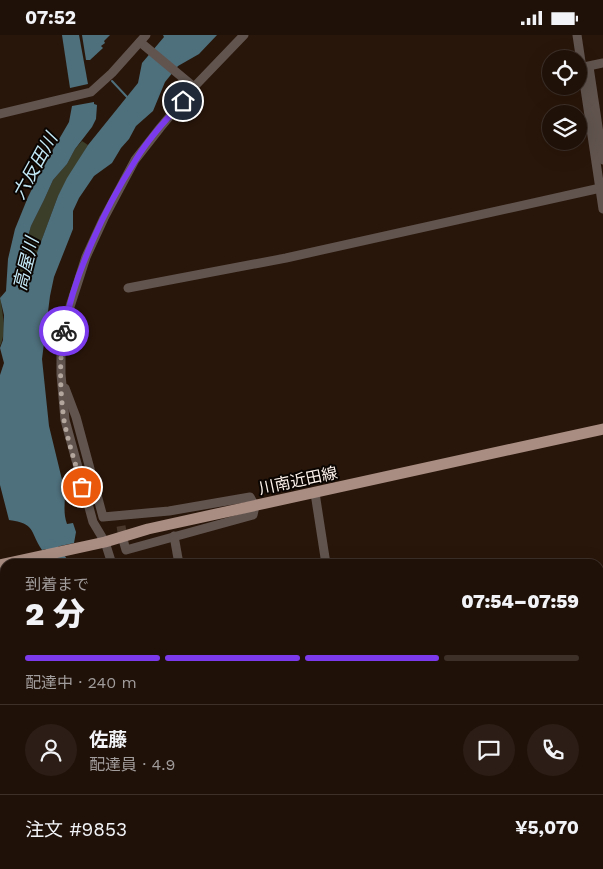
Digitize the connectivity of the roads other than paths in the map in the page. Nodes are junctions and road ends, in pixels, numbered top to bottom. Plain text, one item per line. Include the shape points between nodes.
1 (244, 35) edge
2 (577, 35) edge
3 (143, 40) edge
4 (580, 50) edge
5 (603, 63) edge
6 (587, 67) edge
7 (192, 85) junction
8 (587, 86) edge
9 (587, 94) edge
10 (0, 114) edge
11 (603, 160) edge
12 (601, 186) edge
13 (603, 209) edge
14 (128, 288) dead end
15 (61, 374) junction
16 (603, 429) edge
17 (315, 493) junction
18 (255, 506) junction
19 (120, 515) junction
20 (121, 526) tunnel mouth
21 (174, 536) junction
22 (100, 543) junction
23 (124, 543) dead end
24 (33, 559) edge
25 (109, 559) edge
26 (178, 559) edge
27 (325, 559) edge

1 - 7 street
2 - 4 street
3 - 7 street
3 - 10 street via 91,92
5 - 6 street
7 - 15 street via 135,161 104,217 86,257 66,319 61,346
8 - 11 street
9 - 12 street
12 - 13 street
12 - 14 street via 587,192 286,258
15 - 19 street via 103,517
15 - 22 street via 64,420
16 - 17 main road, 川南近田線
17 - 18 main road, 川南近田線
17 - 27 street
18 - 19 street via 250,497 170,511
18 - 21 street via 253,515
18 - 22 main road, 川南近田線
19 - 20 street
21 - 23 street via 126,549
21 - 26 street
22 - 24 main road, 川南近田線
22 - 25 street

